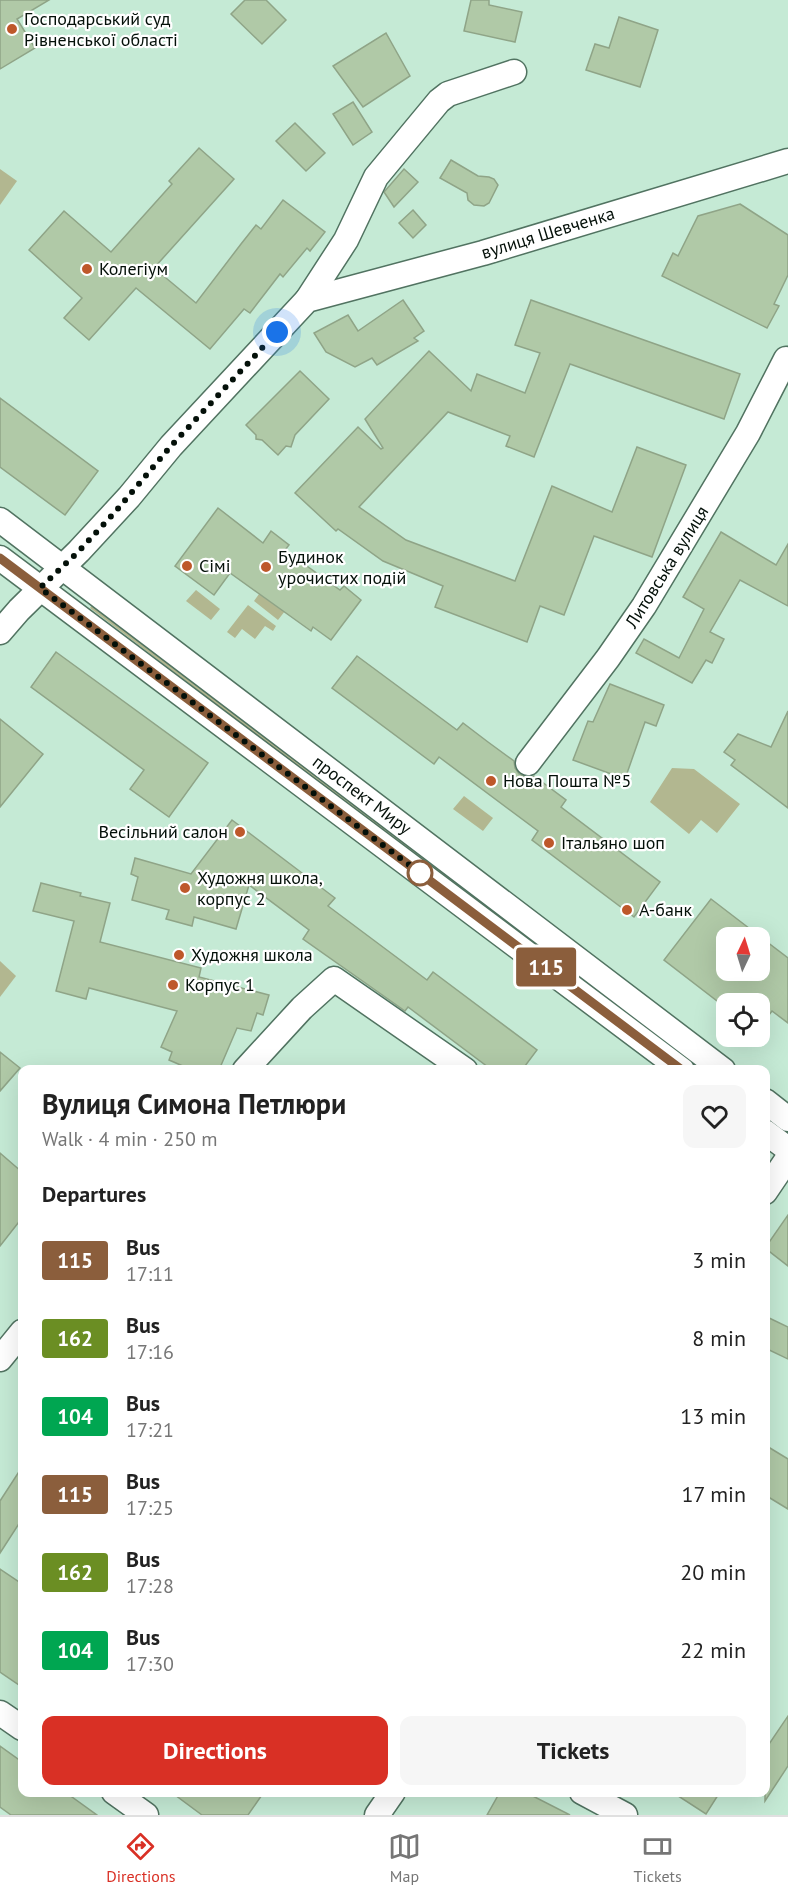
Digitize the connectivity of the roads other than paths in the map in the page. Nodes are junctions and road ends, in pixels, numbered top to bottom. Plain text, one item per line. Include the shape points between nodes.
1 (514, 72) dead end
2 (788, 161) edge
3 (307, 300) junction
4 (786, 359) dead end
5 (0, 520) edge
6 (0, 558) edge
7 (62, 568) junction
8 (40, 588) junction
9 (0, 632) edge
10 (528, 763) dead end
11 (249, 1065) edge
12 (458, 1065) edge
13 (675, 1065) edge
14 (716, 1065) edge
15 (770, 1105) edge
16 (788, 1119) edge
17 (770, 1136) edge
18 (788, 1149) edge
19 (788, 1158) edge
20 (770, 1185) edge
21 (18, 1337) edge
22 (0, 1359) edge
23 (0, 1713) edge
24 (18, 1725) edge
25 (121, 1797) edge
26 (389, 1797) edge
27 (592, 1797) edge
28 (146, 1815) edge
29 (376, 1815) edge
30 (626, 1815) edge

1 - 3 street via 448,94 439,101 376,177 346,240
2 - 3 street, вулиця Шевченка via 483,253
3 - 7 street
4 - 10 street, Литовська вулиця via 748,433 644,606
5 - 7 street, проспект Миру
6 - 8 street, проспект Миру
7 - 8 street
7 - 14 street, проспект Миру
8 - 9 street
8 - 13 street, проспект Миру
11 - 12 street via 334,979
15 - 16 street
17 - 18 street
19 - 20 street
21 - 22 street
23 - 24 street
25 - 28 street
26 - 29 street
27 - 30 street

